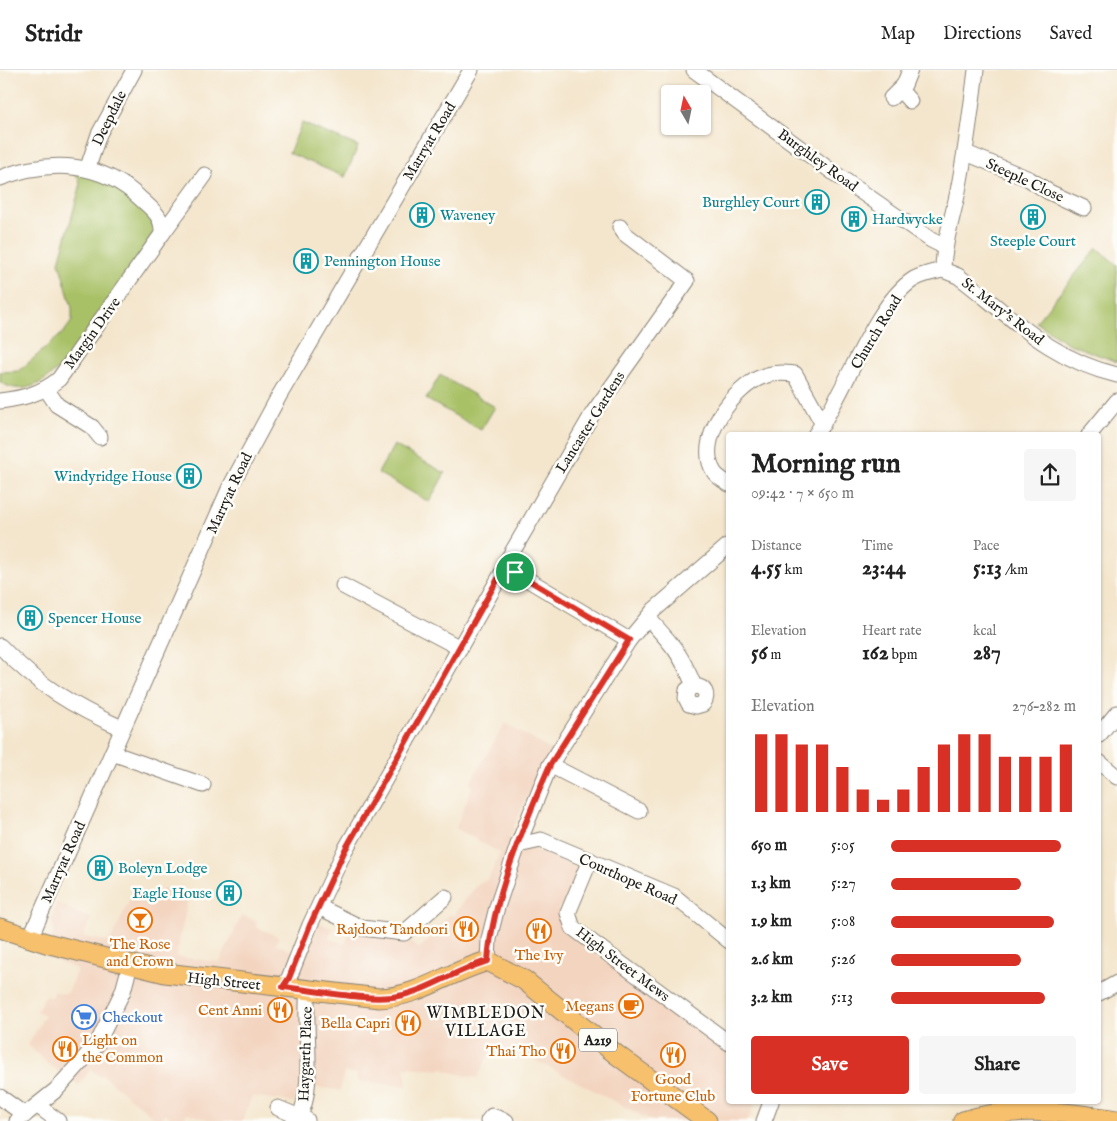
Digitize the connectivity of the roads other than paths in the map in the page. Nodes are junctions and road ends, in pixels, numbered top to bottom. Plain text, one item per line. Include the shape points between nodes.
1 (134, 70) edge
2 (471, 70) edge
3 (694, 70) edge
4 (910, 70) edge
5 (976, 70) edge
6 (901, 97) dead end
7 (966, 153) junction
8 (88, 168) junction
9 (205, 175) dead end
10 (0, 178) edge
11 (1084, 208) dead end
12 (620, 227) dead end
13 (162, 234) junction
14 (945, 247) junction
15 (943, 270) junction
16 (1117, 375) edge
17 (47, 390) junction
18 (0, 401) edge
19 (1117, 402) edge
20 (819, 429) edge
21 (1092, 432) edge
22 (100, 437) dead end
23 (726, 482) edge
24 (726, 548) edge
25 (507, 570) junction
26 (343, 586) dead end
27 (648, 618) junction
28 (629, 640) junction
29 (0, 646) edge
30 (460, 648) junction
31 (694, 686) dead end
32 (1117, 713) edge
33 (122, 728) junction
34 (1101, 733) edge
35 (112, 753) junction
36 (1101, 764) edge
37 (550, 765) junction
38 (1117, 777) edge
39 (203, 785) dead end
40 (639, 811) dead end
41 (518, 846) junction
42 (590, 860) junction
43 (445, 897) dead end
44 (319, 907) junction
45 (0, 928) edge
46 (30, 938) junction
47 (726, 939) edge
48 (488, 961) junction
49 (130, 965) junction
50 (1117, 983) edge
51 (283, 987) junction
52 (308, 990) junction
53 (1101, 992) edge
54 (726, 1041) edge
55 (0, 1097) edge
56 (770, 1104) edge
57 (38, 1106) junction
58 (1026, 1106) edge
59 (278, 1108) dead end
60 (21, 1118) edge
61 (304, 1119) edge
62 (1106, 1120) edge
63 (58, 1121) edge
64 (488, 1121) edge
65 (506, 1121) edge
66 (708, 1121) edge
67 (764, 1121) edge
68 (964, 1121) edge

1 - 8 street, Deepdale via 99,134
2 - 33 street, Marryat Road via 251,446
3 - 14 street, Burghley Road via 834,173
4 - 6 street
5 - 7 street
7 - 11 street, Steeple Close via 1028,179
7 - 14 street
8 - 10 street via 36,168
8 - 13 street via 113,177 136,194 158,215 163,223
9 - 13 street, Margin Drive
12 - 25 street, Lancaster Gardens via 624,234 692,284 592,412 507,561
13 - 17 street, Margin Drive via 70,366
14 - 15 street
15 - 16 street, St. Mary's Road via 958,276 1035,339 1070,359
15 - 20 street, Church Road via 914,279 896,295 866,342
17 - 18 street, Margin Drive
17 - 22 street via 57,405 92,427
19 - 21 street
20 - 23 street via 795,374 765,375 751,382 727,406 711,436 709,450 713,472
24 - 27 street
25 - 28 street
25 - 30 street, Lancaster Gardens via 499,577
26 - 30 street
27 - 28 street
27 - 31 street via 677,650
28 - 37 street
29 - 33 street via 60,698
30 - 44 street, Lancaster Gardens via 345,850
32 - 34 street
33 - 35 street, Marryat Road
35 - 39 street
35 - 46 street, Marryat Road
36 - 38 street
37 - 40 street
37 - 41 street
41 - 42 street, Courthope Road via 541,840
41 - 48 street via 492,926
42 - 47 street, Courthope Road via 674,896
42 - 54 street, High Street Mews via 568,913 573,928
43 - 44 street via 404,933 362,928
44 - 51 street, Lancaster Gardens
45 - 46 main road, High Street
46 - 49 main road, High Street
48 - 52 main road, High Street via 399,996 379,998
48 - 66 main road, A219 via 524,980 617,1055
49 - 51 main road, High Street via 190,977
49 - 57 street via 123,991 100,1039
50 - 53 street
51 - 52 main road, High Street
52 - 61 street, Haygarth Place
55 - 60 street
56 - 67 street
57 - 60 street
57 - 63 street
58 - 62 main road
58 - 68 main road
59 - 61 street
64 - 65 street via 496,1116

